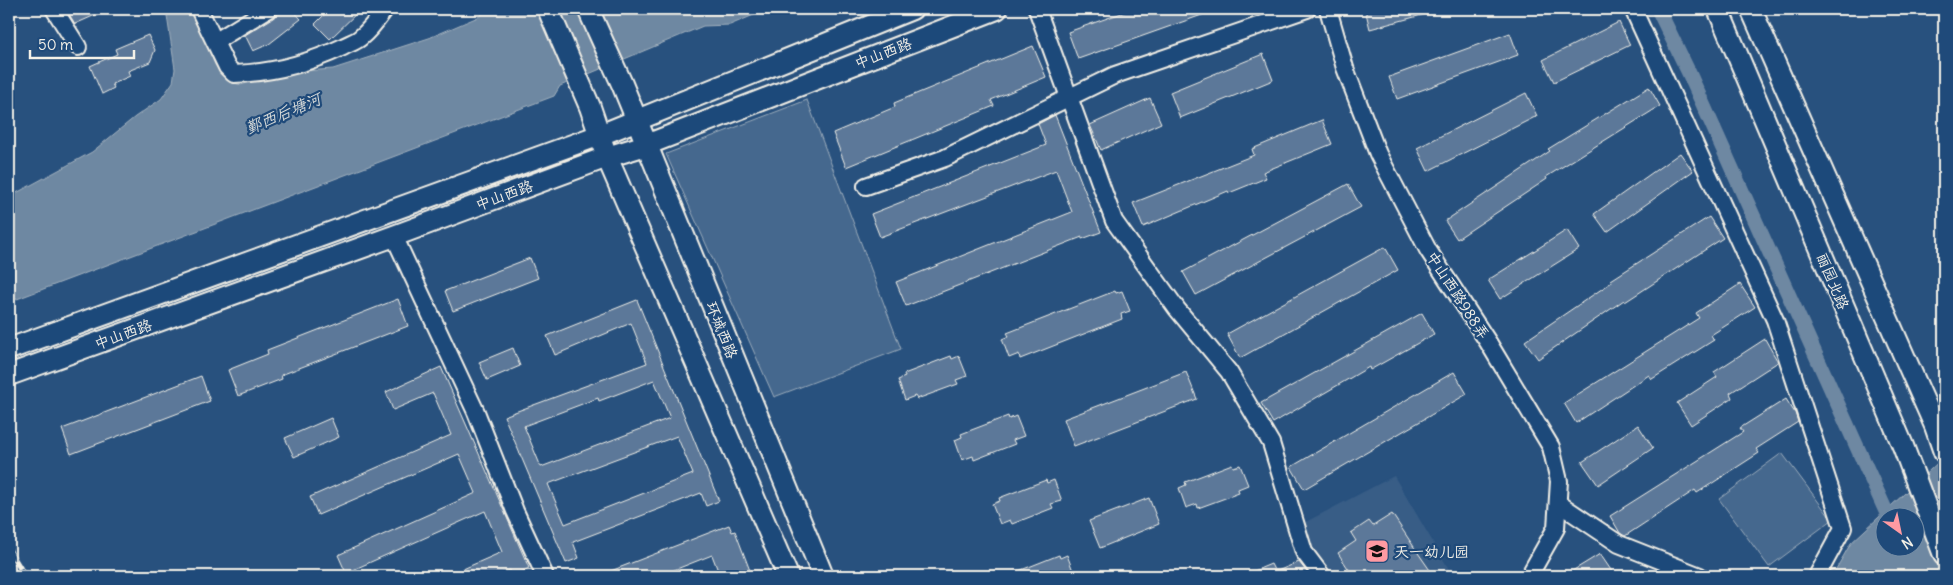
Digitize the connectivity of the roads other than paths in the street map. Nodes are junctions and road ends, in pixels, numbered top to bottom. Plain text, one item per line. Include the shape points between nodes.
1 (54, 9) edge
2 (199, 9) edge
3 (268, 9) edge
4 (385, 9) edge
5 (548, 9) edge
6 (588, 9) edge
7 (912, 9) edge
8 (997, 9) edge
9 (1037, 9) edge
10 (1307, 9) edge
11 (1328, 9) edge
12 (1633, 9) edge
13 (1718, 9) edge
14 (1751, 9) edge
15 (221, 38) dead end
16 (78, 47) dead end
17 (1070, 98) junction
18 (635, 120) junction
19 (600, 135) junction
20 (646, 145) junction
21 (607, 157) junction
22 (866, 186) dead end
23 (394, 236) junction
24 (9, 349) edge
25 (9, 375) edge
26 (1944, 452) edge
27 (1558, 503) junction
28 (1944, 555) edge
29 (545, 576) edge
30 (788, 576) edge
31 (823, 576) edge
32 (1322, 576) edge
33 (1529, 576) edge
34 (1700, 576) edge
35 (1817, 576) edge

1 - 16 street
2 - 4 street via 226,67 234,74 293,65 331,52 360,38
3 - 15 street
5 - 19 main road
6 - 18 main road, 环城西路
7 - 18 main road, 中山西路
8 - 20 main road, 中山西路
9 - 17 street
10 - 17 street via 1115,75
11 - 27 street, 中山西路988弄 via 1345,68 1378,154 1428,250 1551,447 1559,481
12 - 35 street via 1775,320 1843,528
13 - 28 main road, 丽园北路 via 1903,446
14 - 26 main road via 1936,426
17 - 22 street via 945,158
17 - 32 street via 1114,221 1177,309 1229,372 1271,443 1304,552
18 - 19 main road, 中山西路
18 - 20 main road, 环城西路
19 - 21 main road
19 - 24 main road, 中山西路
20 - 21 main road, 中山西路
20 - 31 main road, 环城西路
21 - 23 main road, 中山西路
21 - 30 main road
23 - 25 main road, 中山西路
23 - 29 street via 476,412 514,511
27 - 33 street, 中山西路988弄 via 1556,528
27 - 34 street via 1619,544

